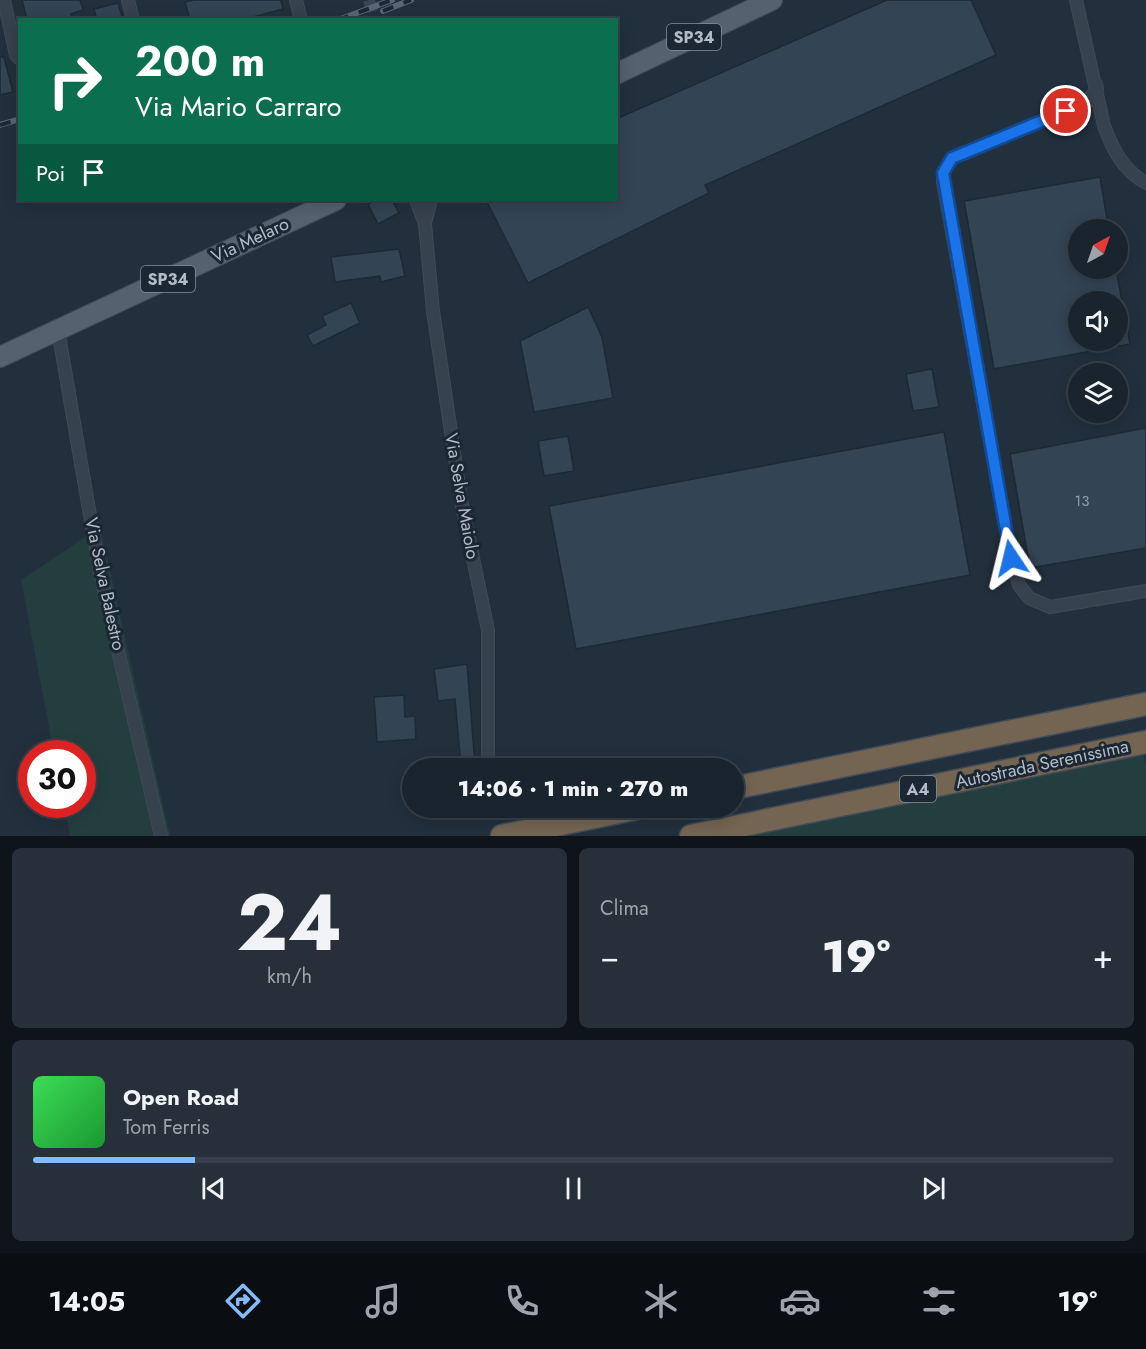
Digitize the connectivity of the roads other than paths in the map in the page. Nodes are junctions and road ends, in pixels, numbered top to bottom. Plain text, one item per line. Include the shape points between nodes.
1 (3, 0) edge
2 (128, 0) edge
3 (296, 0) edge
4 (772, 0) edge
5 (1076, 0) edge
6 (300, 16) dead end
7 (132, 18) edge
8 (18, 57) edge
9 (618, 73) edge
10 (1096, 84) junction
11 (1146, 183) edge
12 (334, 201) edge
13 (416, 201) edge
14 (431, 201) edge
15 (425, 224) junction
16 (58, 330) junction
17 (0, 357) edge
18 (1146, 591) edge
19 (1146, 704) edge
20 (1146, 742) edge
21 (488, 758) edge
22 (744, 786) edge
23 (590, 818) edge
24 (161, 836) edge
25 (502, 836) edge
26 (691, 836) edge

1 - 8 street
2 - 7 street
3 - 6 street
4 - 9 main road, SP34
5 - 10 street
10 - 11 street via 1111,145 1124,167
10 - 18 street via 1097,89 1086,103 952,158 943,173 943,182 1019,585 1029,598 1050,607
12 - 16 main road, Via Melaro / SP34
13 - 15 street, Via Selva Maiolo
14 - 15 street, Via Selva Maiolo
15 - 21 street, Via Selva Maiolo via 433,311 462,506 488,630
16 - 17 main road, Via Melaro / SP34
16 - 24 street, Via Selva Balestro via 100,573
19 - 22 highway, Autostrada Serenissima / A4
20 - 26 highway, Autostrada Serenissima / A4
23 - 25 highway

